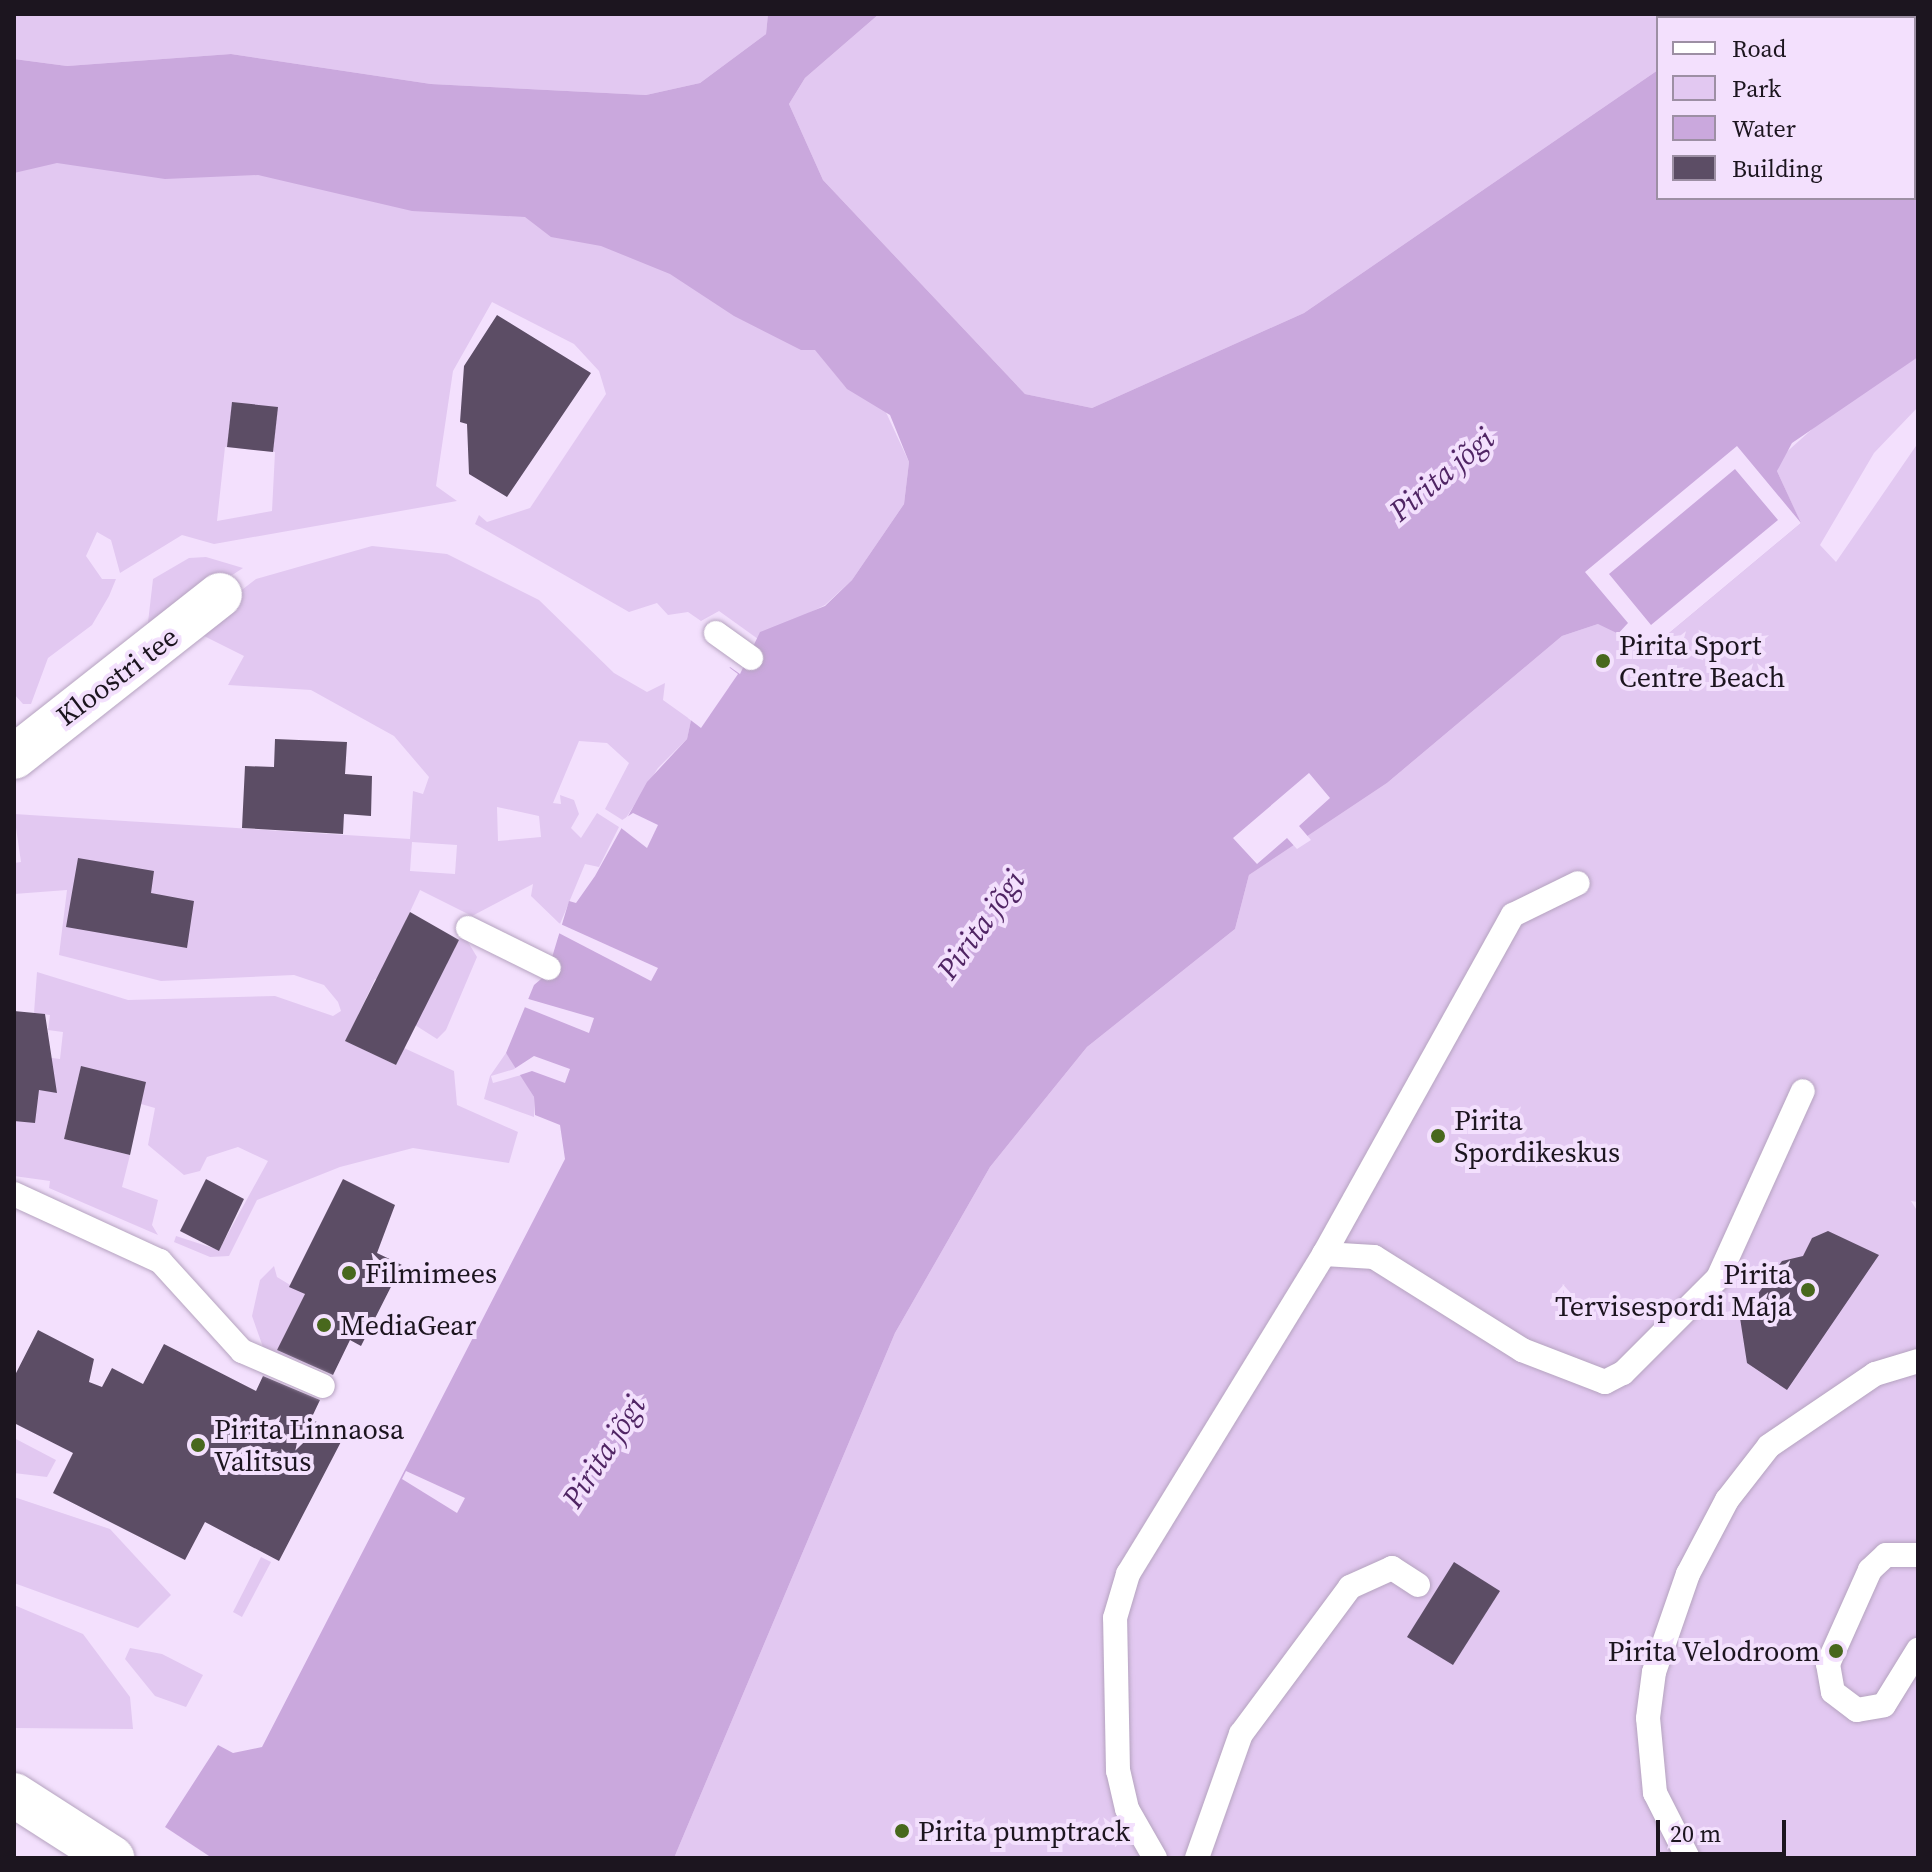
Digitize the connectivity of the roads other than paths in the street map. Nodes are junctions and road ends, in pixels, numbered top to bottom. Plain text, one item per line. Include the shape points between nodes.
1 (220, 595) dead end
2 (716, 633) dead end
3 (751, 658) dead end
4 (14, 757) edge
5 (1578, 883) dead end
6 (468, 928) dead end
7 (549, 968) dead end
8 (1803, 1091) dead end
9 (14, 1194) edge
10 (1324, 1254) junction
11 (1918, 1361) edge
12 (323, 1386) dead end
13 (1918, 1555) edge
14 (1418, 1585) dead end
15 (1918, 1650) edge
16 (14, 1795) edge
17 (112, 1858) edge
18 (1155, 1858) edge
19 (1197, 1858) edge
20 (1688, 1858) edge

1 - 4 street, Kloostri tee
2 - 3 lane
5 - 10 lane via 1513,915
6 - 7 lane
8 - 10 lane via 1718,1278 1623,1373 1605,1382 1522,1350 1374,1257
9 - 12 lane via 160,1261 242,1351
10 - 18 lane via 1179,1482 1119,1594 1118,1771 1127,1809
11 - 20 lane via 1875,1374 1769,1446 1727,1500 1688,1574 1654,1672 1648,1718 1655,1793
13 - 15 lane via 1886,1555 1870,1570 1830,1656 1833,1692 1857,1710 1884,1705
14 - 19 lane via 1392,1568 1350,1587 1241,1734
16 - 17 street

